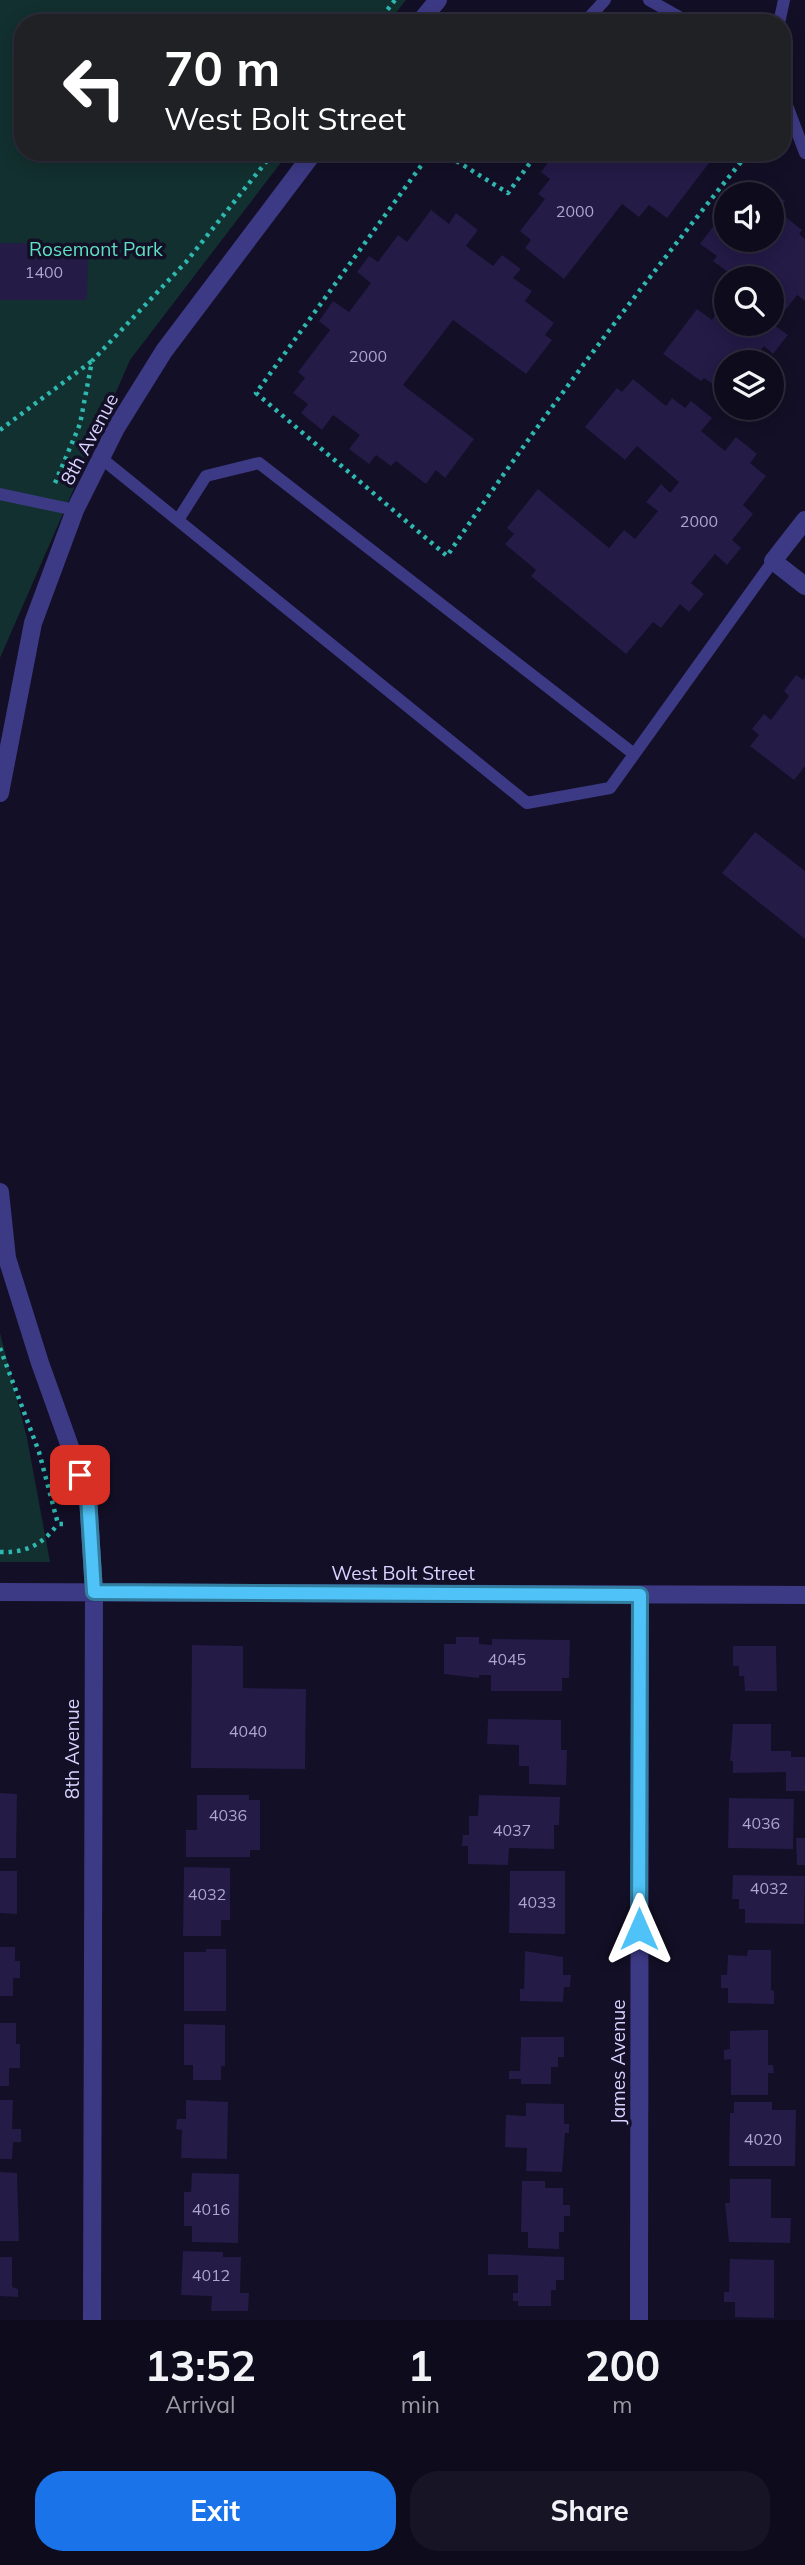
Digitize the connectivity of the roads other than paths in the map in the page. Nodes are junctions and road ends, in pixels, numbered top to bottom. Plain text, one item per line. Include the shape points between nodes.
1 (438, 0) edge
2 (604, 0) edge
3 (649, 0) edge
4 (426, 14) edge
5 (592, 14) edge
6 (674, 14) edge
7 (791, 116) edge
8 (805, 153) edge
9 (307, 161) edge
10 (101, 458) junction
11 (0, 494) edge
12 (75, 510) junction
13 (178, 520) junction
14 (805, 520) edge
15 (773, 561) junction
16 (805, 586) edge
17 (634, 754) junction
18 (0, 793) edge
19 (0, 1192) edge
20 (0, 1592) edge
21 (94, 1592) junction
22 (640, 1595) junction
23 (805, 1595) edge
24 (92, 2320) edge
25 (639, 2320) edge

1 - 4 street
2 - 5 lane
3 - 6 lane
7 - 8 lane
9 - 10 street, 8th Avenue via 164,351
10 - 12 street, 8th Avenue
10 - 13 lane
11 - 12 lane
12 - 18 street, 8th Avenue via 33,623
13 - 17 lane via 527,803 610,788
13 - 17 lane via 206,477 259,463
14 - 15 street
15 - 16 street
15 - 17 lane
19 - 21 street, 8th Avenue via 7,1258 88,1497
20 - 21 street, West Bolt Street
21 - 22 street, West Bolt Street
21 - 24 street, 8th Avenue
22 - 23 street, West Bolt Street
22 - 25 street, James Avenue

